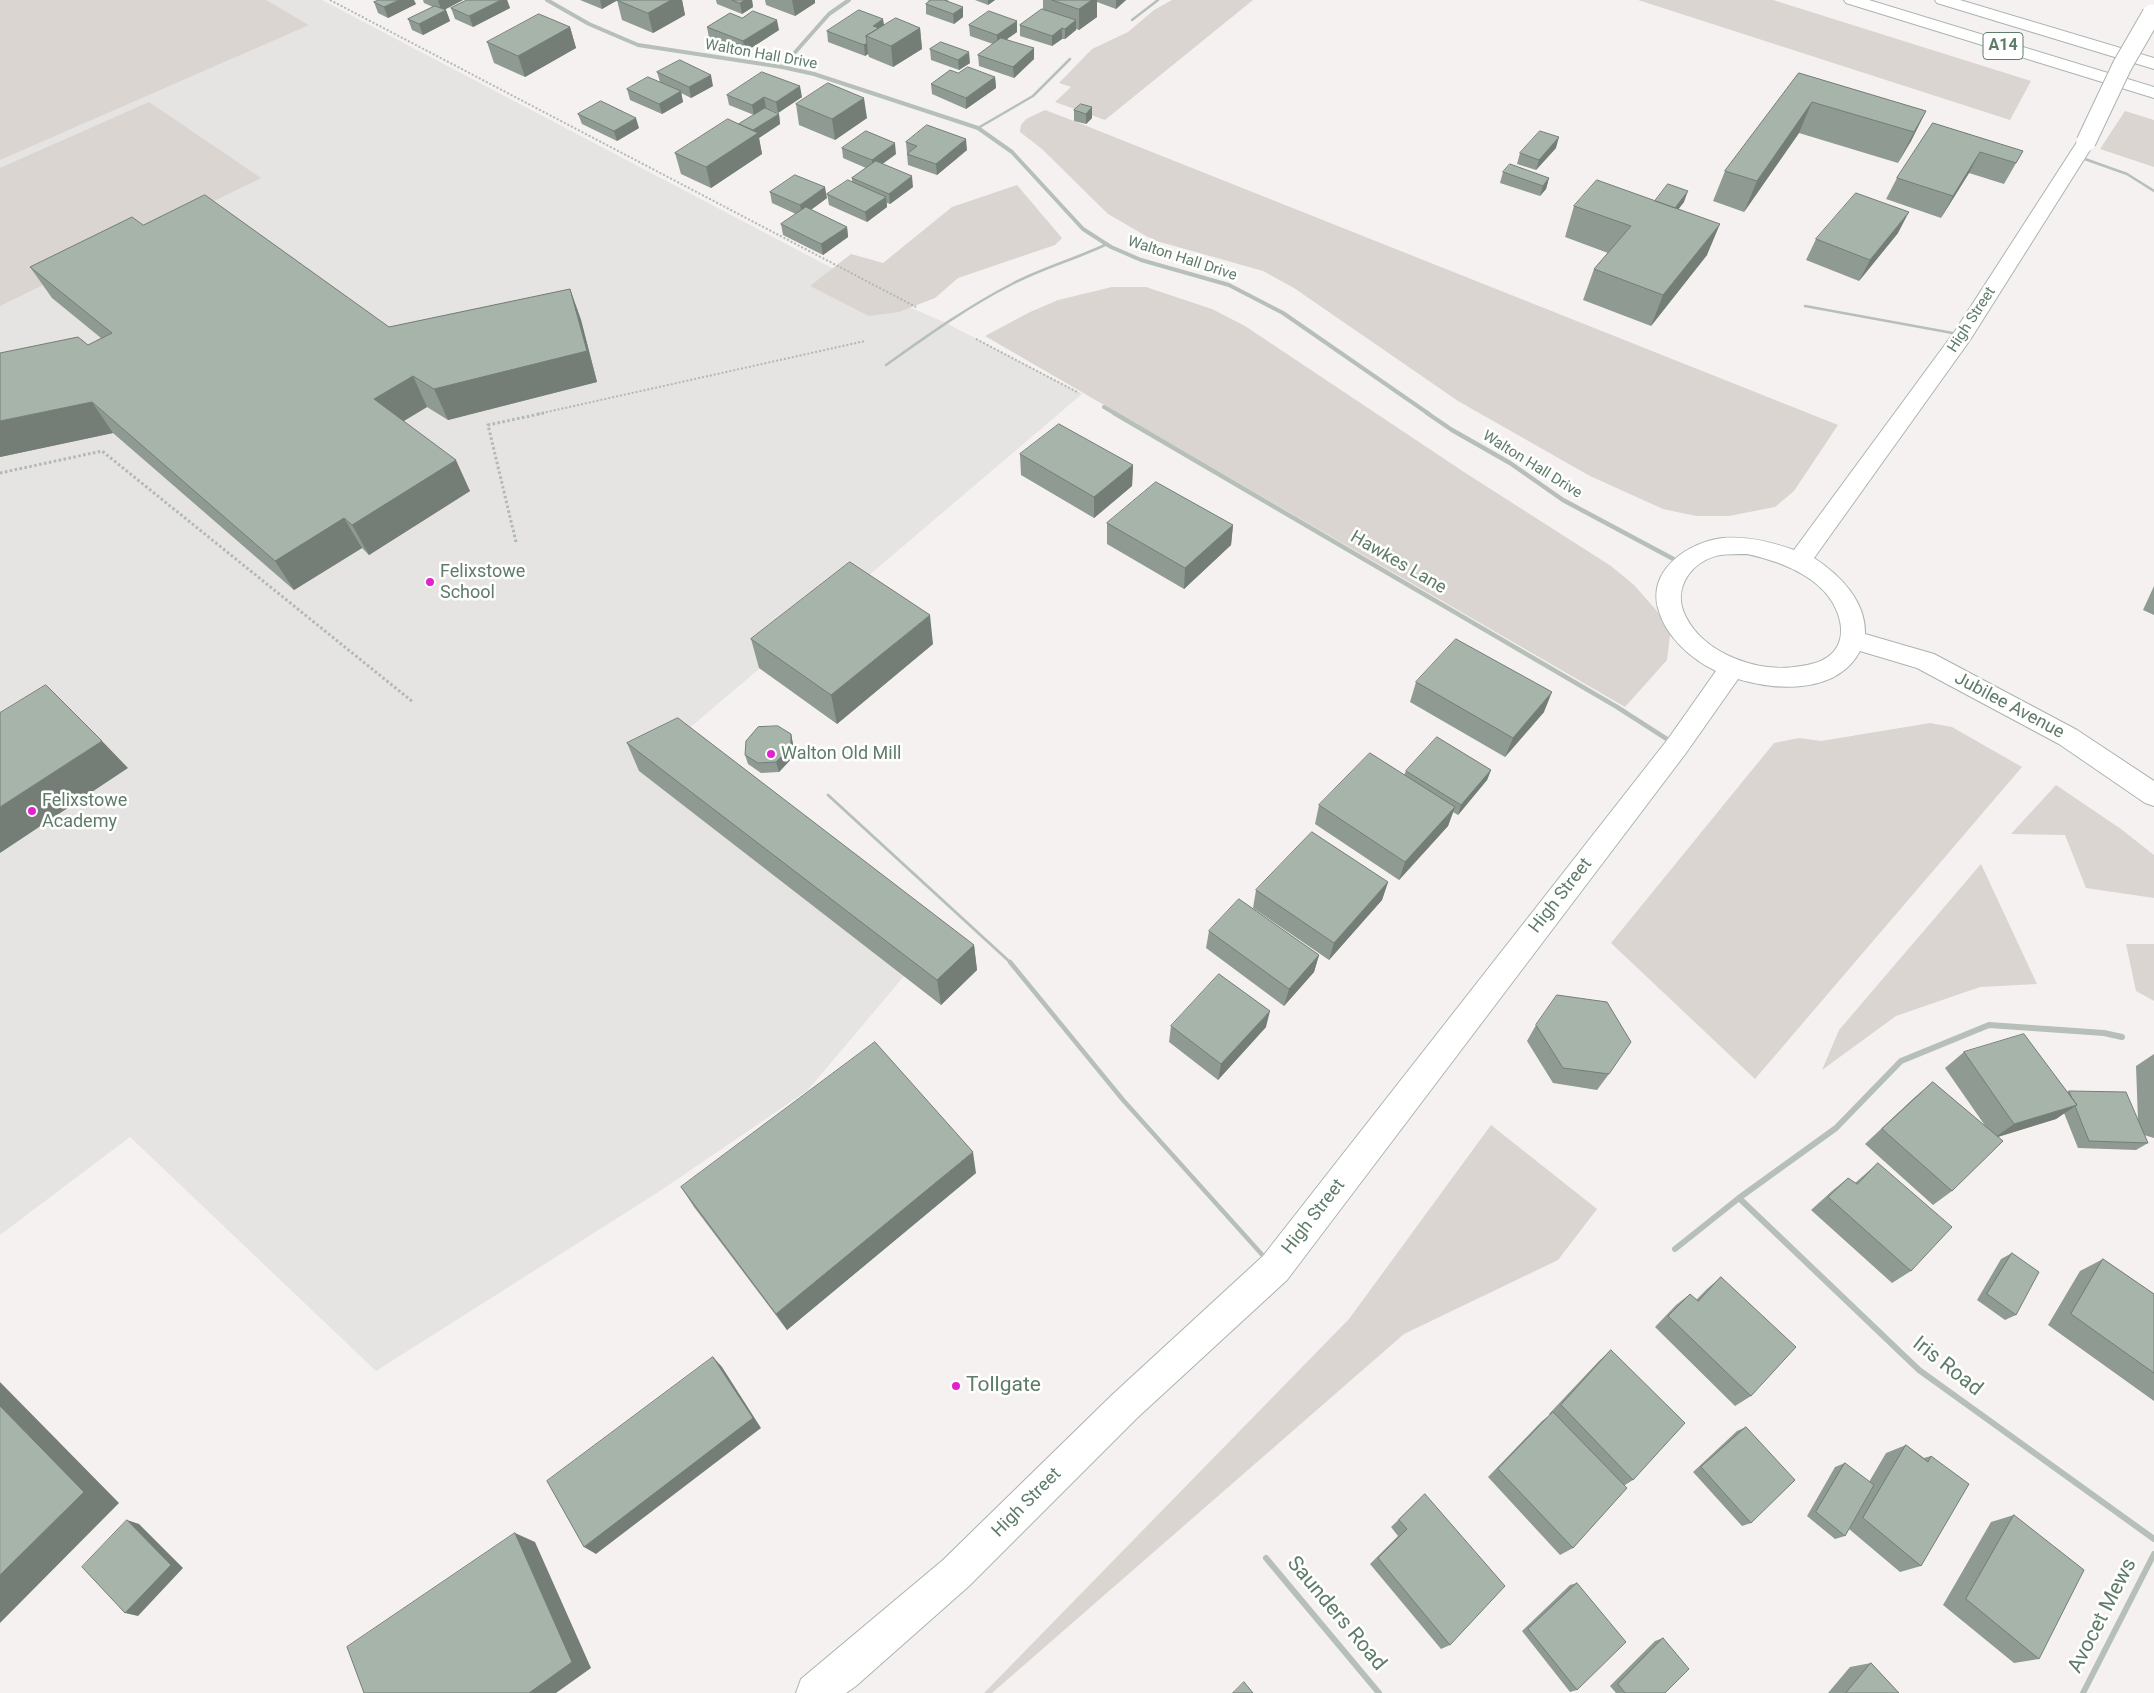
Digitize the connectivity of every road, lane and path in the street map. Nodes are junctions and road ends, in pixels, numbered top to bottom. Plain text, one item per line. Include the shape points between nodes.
1 (330, 0) edge
2 (547, 0) edge
3 (849, 0) edge
4 (1158, 0) edge
5 (1852, 0) edge
6 (1943, 0) edge
7 (2153, 12) edge
8 (1132, 20) dead end
9 (1070, 59) dead end
10 (2154, 64) edge
11 (782, 67) junction
12 (2154, 93) edge
13 (978, 128) junction
14 (2082, 149) junction
15 (2154, 192) edge
16 (1107, 244) junction
17 (1805, 306) dead end
18 (946, 323) junction
19 (1963, 335) junction
20 (868, 340) dead end
21 (886, 365) dead end
22 (1104, 407) joint
23 (0, 473) edge
24 (516, 542) dead end
25 (1799, 561) junction
26 (1681, 564) junction
27 (1853, 640) junction
28 (1732, 668) junction
29 (413, 702) dead end
30 (1677, 746) junction
31 (828, 795) dead end
32 (2154, 795) edge
33 (2122, 1037) dead end
34 (1739, 1198) junction
35 (1674, 1249) dead end
36 (1275, 1268) junction
37 (2154, 1539) edge
38 (2154, 1554) edge
39 (1266, 1558) dead end
40 (815, 1693) edge
41 (1379, 1693) edge
42 (2083, 1693) edge

1 - 18 path
2 - 11 street, Walton Hall Drive via 589,24 638,45
3 - 11 street via 829,14
4 - 8 lane
5 - 12 main road, A14
6 - 10 main road, A14
7 - 14 main road, High Street, bridge via 2122,66
9 - 13 lane via 1033,96
11 - 13 street, Walton Hall Drive via 814,74
13 - 16 street, Walton Hall Drive via 1012,152 1083,229
14 - 15 lane
14 - 19 main road, High Street
16 - 18 lane via 1033,274
16 - 26 street, Walton Hall Drive via 1141,260 1203,276 1255,297 1452,430 1510,463 1563,500
17 - 19 lane
18 - 21 lane
18 - 22 path
19 - 25 main road, High Street
20 - 24 path via 488,425
22 - 30 street, Hawkes Lane via 1617,707
23 - 29 path via 102,451
25 - 26 main road via 1747,546 1721,547 1699,553
25 - 27 main road via 1824,577 1843,597 1853,619
26 - 28 main road via 1670,579 1667,597 1673,617 1686,636
27 - 28 main road via 1842,658 1822,672 1794,678 1763,676
27 - 32 main road, Jubilee Avenue via 1926,661 2068,737
28 - 30 main road, High Street
30 - 36 main road, High Street
31 - 36 lane via 1006,957 1123,1100
33 - 34 street via 1989,1025 1901,1061 1836,1128
34 - 35 street
34 - 37 street, Iris Road via 1919,1370
36 - 40 main road, High Street via 1125,1406 956,1573
38 - 42 street, Avocet Mews
39 - 41 street, Saunders Road

